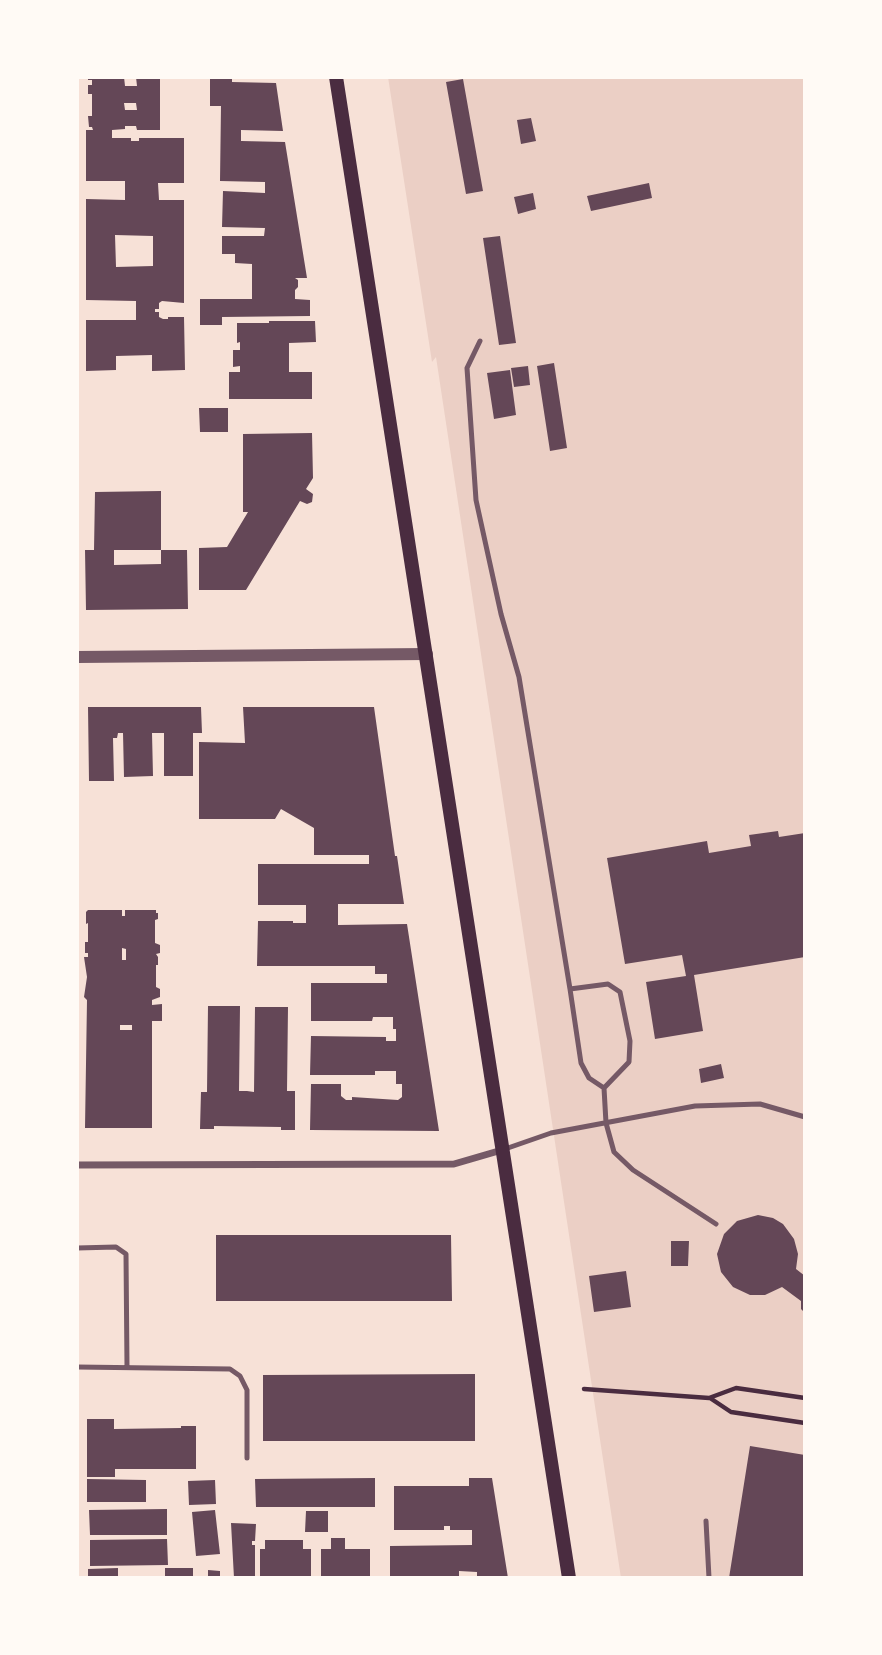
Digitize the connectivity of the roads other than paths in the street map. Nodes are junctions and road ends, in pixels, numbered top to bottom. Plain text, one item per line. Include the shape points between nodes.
1 (336, 77) edge
2 (480, 341) dead end
3 (427, 654) junction
4 (77, 657) edge
5 (570, 989) junction
6 (604, 1088) junction
7 (805, 1117) edge
8 (606, 1123) junction
9 (502, 1150) junction
10 (77, 1165) edge
11 (716, 1224) dead end
12 (77, 1248) edge
13 (77, 1367) edge
14 (127, 1367) junction
15 (247, 1458) dead end
16 (706, 1521) dead end
17 (569, 1578) edge
18 (709, 1578) edge

1 - 3 main road
2 - 5 lane via 467,368 476,499 519,677
3 - 4 street
3 - 9 main road
5 - 6 lane via 581,1063 589,1078
5 - 6 lane via 608,984 620,992 630,1041 629,1062
6 - 8 lane
7 - 8 lane via 760,1104 695,1107
8 - 9 lane via 551,1133
8 - 11 lane via 614,1152 633,1170
9 - 10 street via 454,1164
9 - 17 main road
12 - 14 lane via 116,1247 126,1254
13 - 14 lane
14 - 15 lane via 230,1369 240,1376 247,1390
16 - 18 lane

